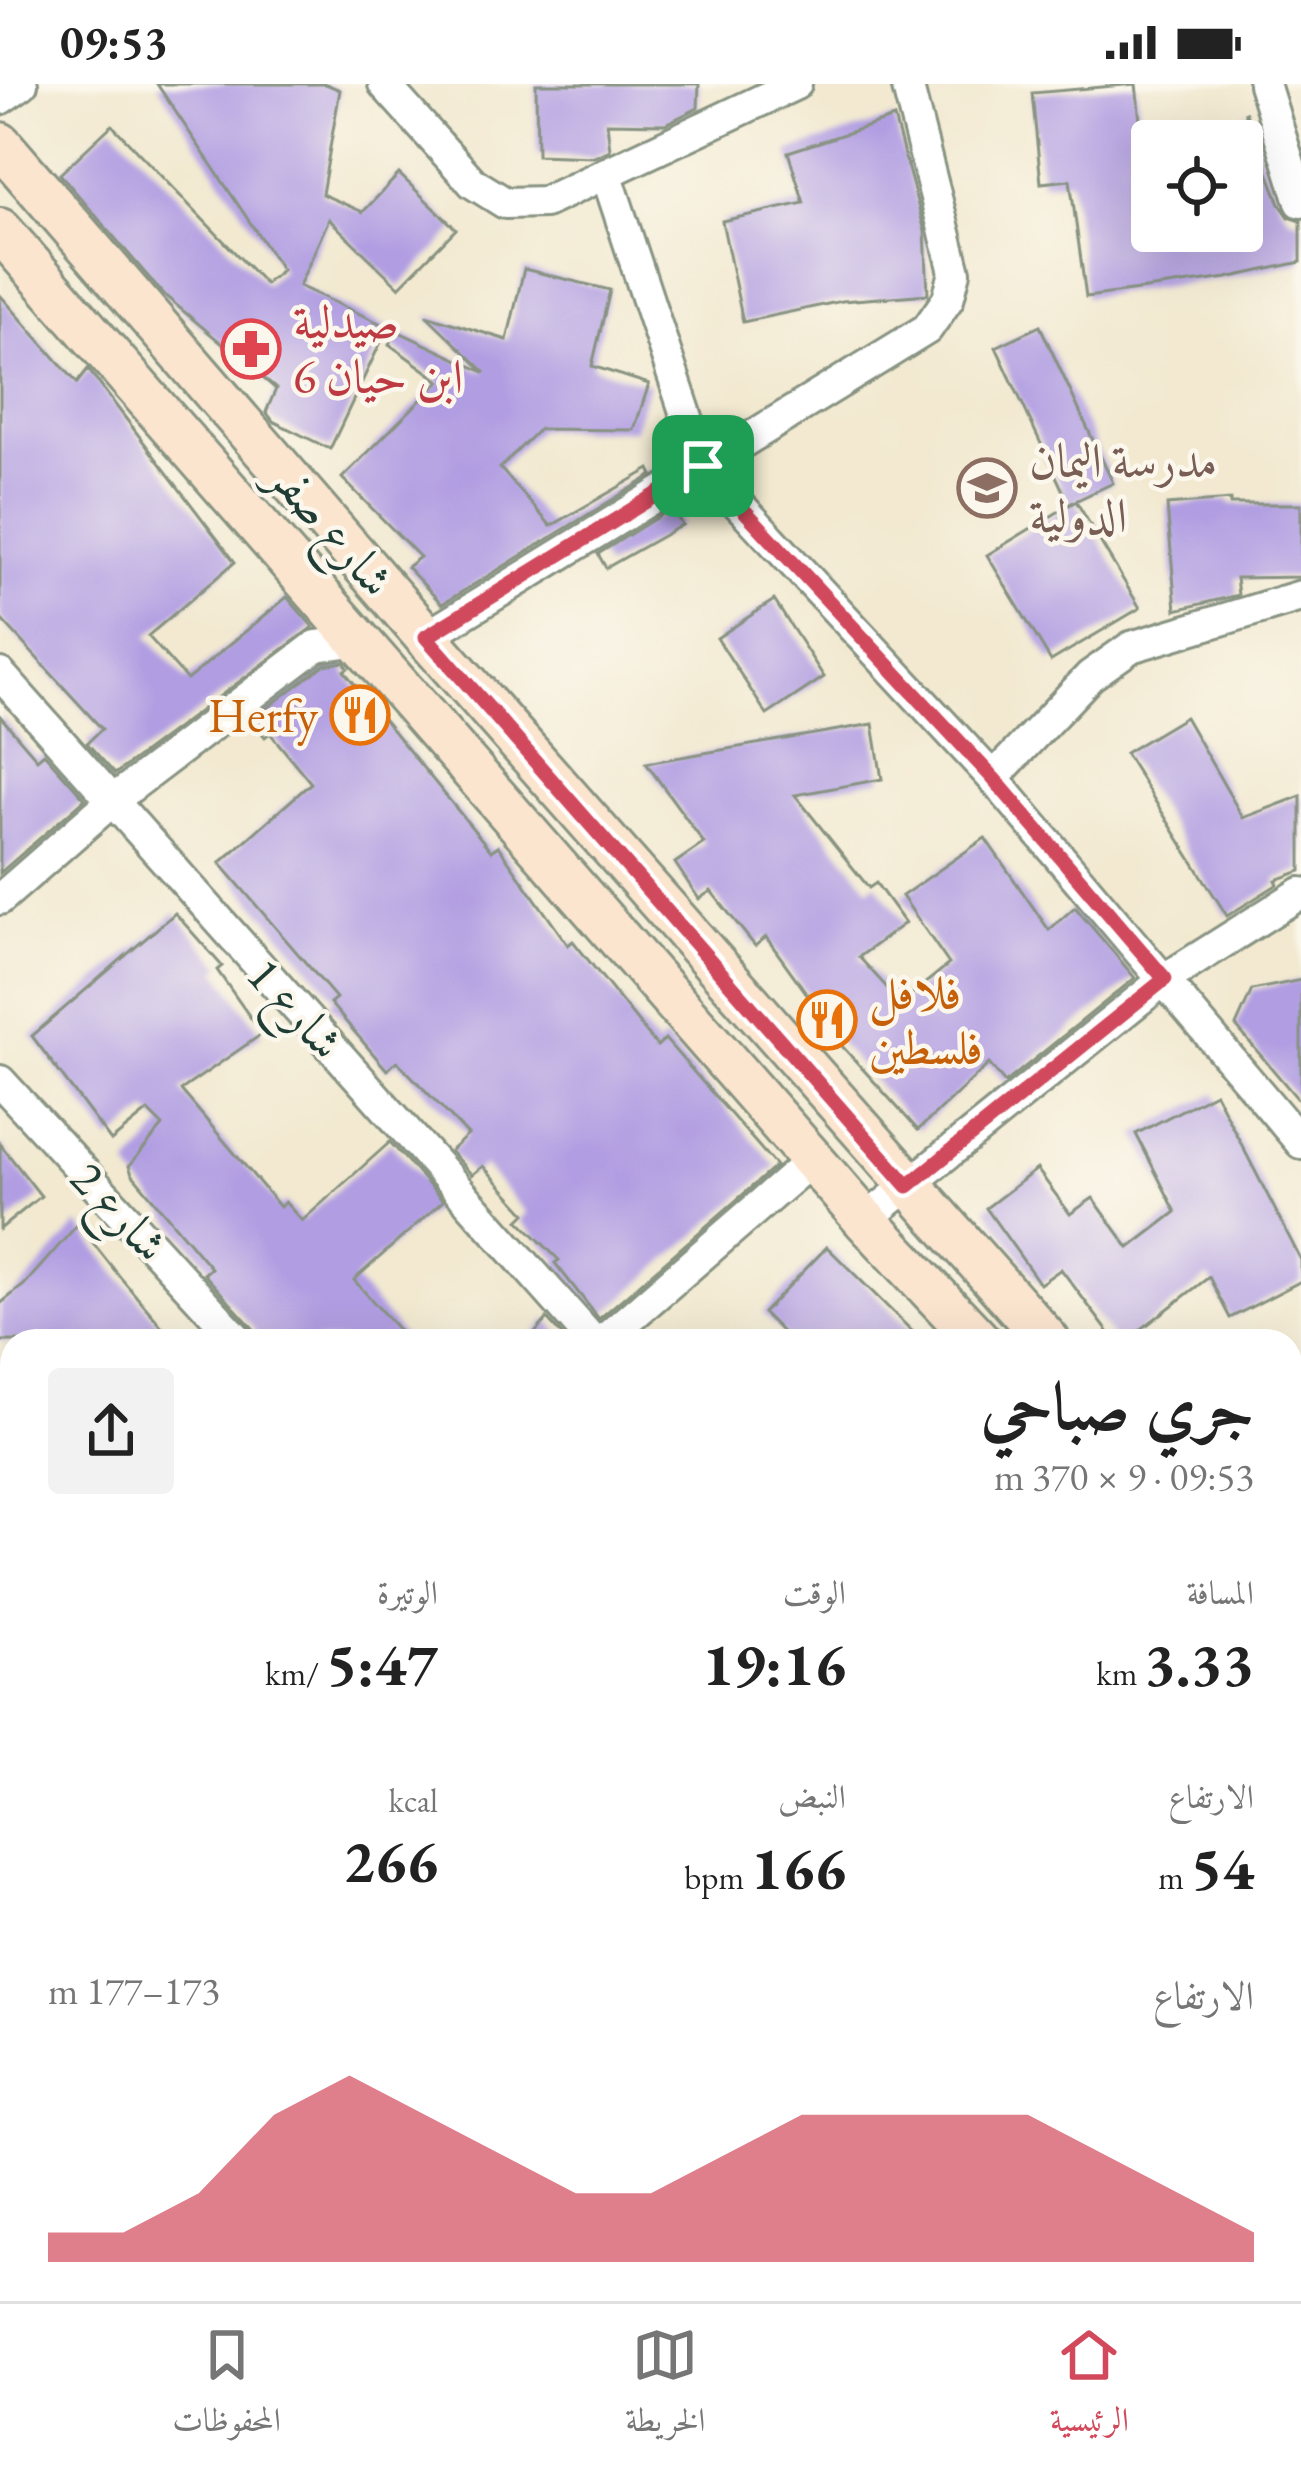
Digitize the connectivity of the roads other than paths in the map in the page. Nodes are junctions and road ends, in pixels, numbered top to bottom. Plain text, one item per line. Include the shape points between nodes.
1 (22, 84) edge
2 (384, 84) edge
3 (796, 84) edge
4 (907, 84) edge
5 (1264, 84) edge
6 (0, 99) edge
7 (0, 144) edge
8 (606, 173) junction
9 (1301, 202) edge
10 (0, 230) edge
11 (703, 466) junction
12 (1301, 596) edge
13 (426, 637) junction
14 (361, 640) junction
15 (0, 674) edge
16 (993, 778) junction
17 (112, 801) junction
18 (1301, 893) edge
19 (0, 899) edge
20 (1165, 979) junction
21 (0, 1081) edge
22 (1301, 1143) edge
23 (812, 1160) junction
24 (908, 1186) junction
25 (865, 1220) junction
26 (228, 1329) edge
27 (582, 1329) edge
28 (617, 1329) edge
29 (969, 1329) edge
30 (1037, 1329) edge

1 - 6 street
2 - 8 street via 472,183 505,202 544,202
3 - 8 street
4 - 11 street via 955,272 949,299 927,329
5 - 9 street
7 - 13 street, شارع صفر
8 - 11 street
10 - 14 street, شارع صفر
11 - 13 street
11 - 16 street
12 - 16 street via 1131,647 1090,676
13 - 14 street
13 - 24 street, شارع صفر
14 - 17 street via 316,646
14 - 23 street, شارع صفر
15 - 17 street, شارع 1
16 - 20 street
17 - 19 street
17 - 27 street, شارع 1
18 - 20 street
20 - 22 street
20 - 24 street
21 - 26 street, شارع 2
23 - 25 street, شارع صفر
23 - 28 street
24 - 25 street
24 - 30 street, شارع صفر
25 - 29 street, شارع صفر

